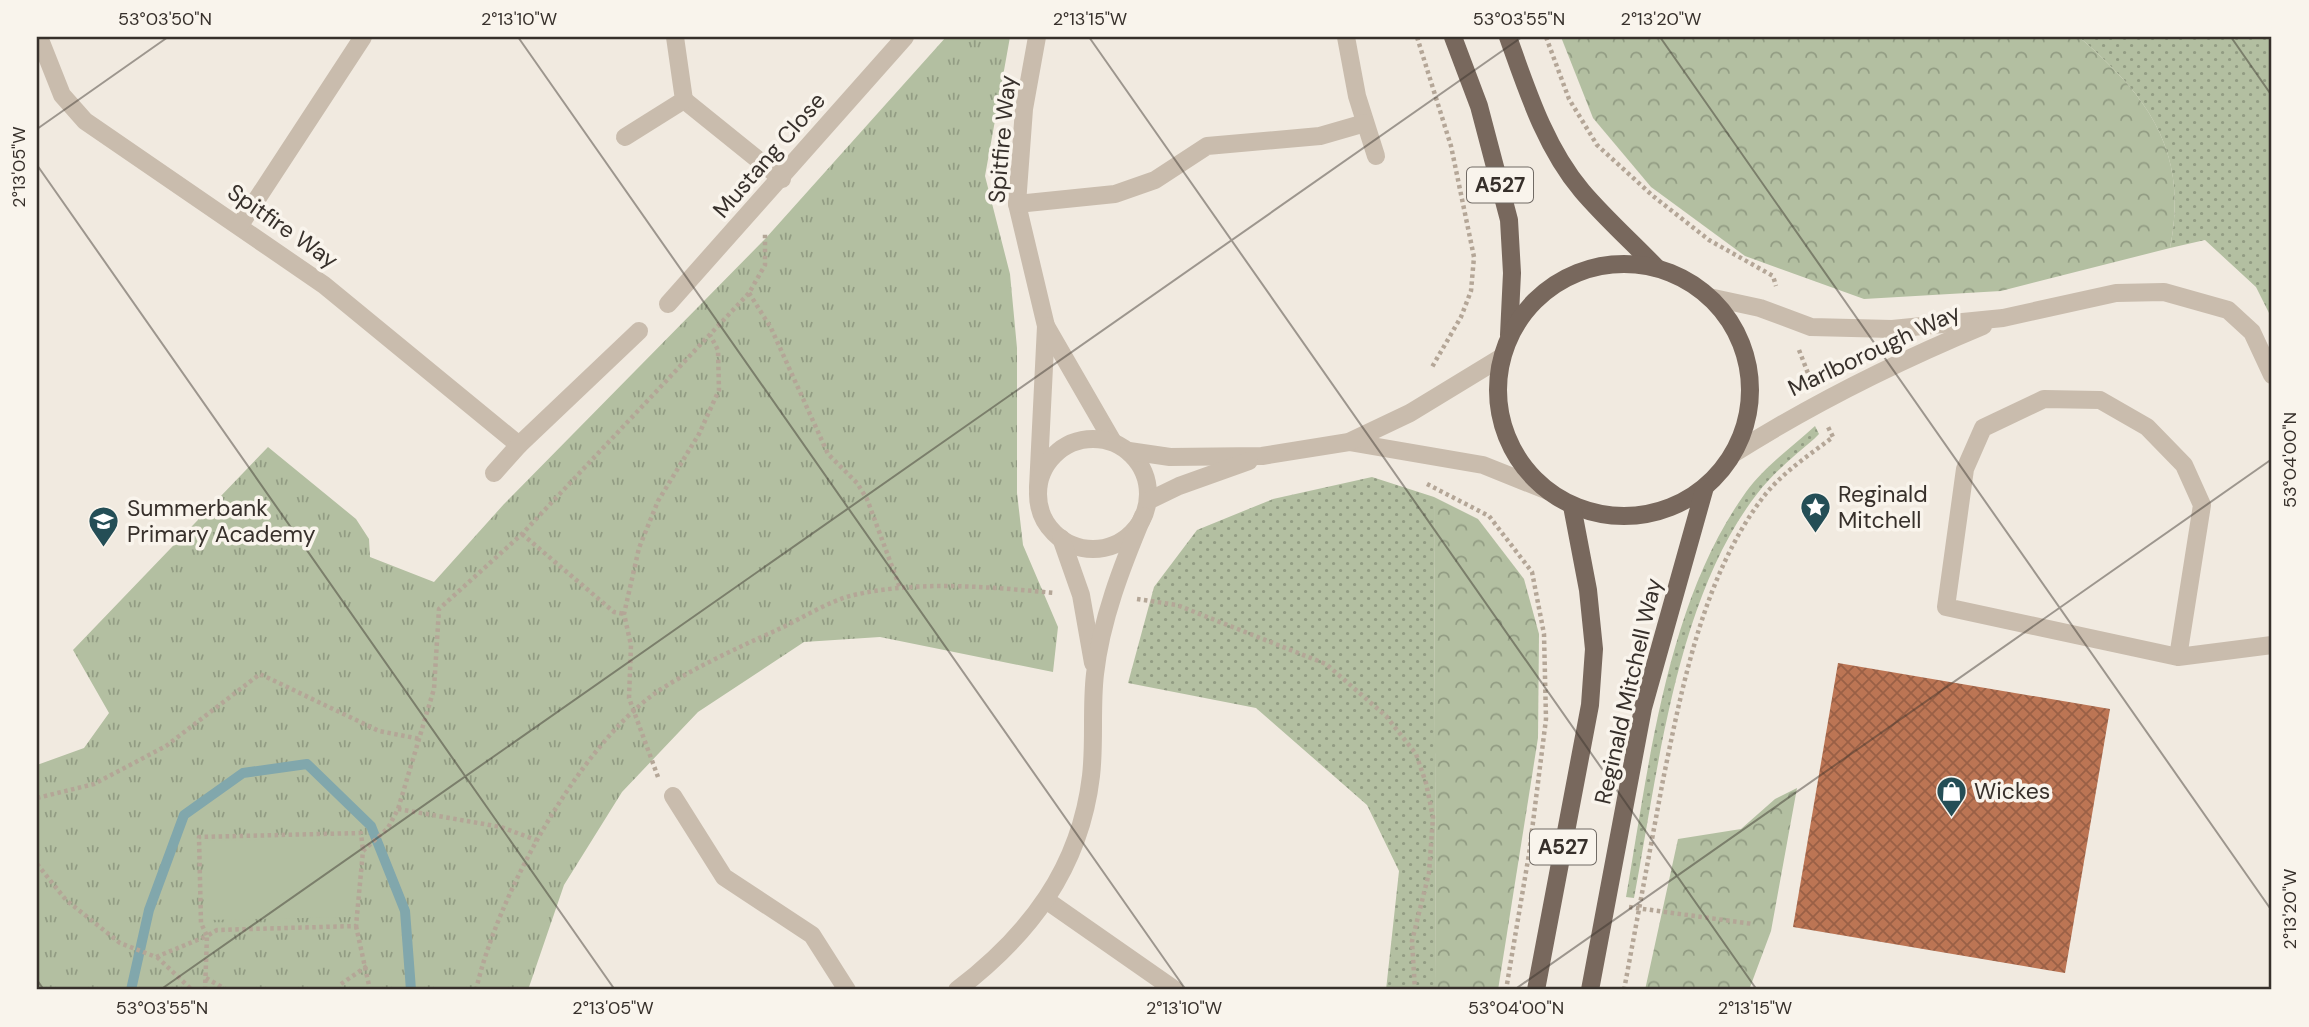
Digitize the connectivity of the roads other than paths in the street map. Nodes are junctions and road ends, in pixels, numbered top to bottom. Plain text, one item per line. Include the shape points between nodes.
1 (39, 37) edge
2 (363, 37) edge
3 (675, 37) edge
4 (905, 37) edge
5 (1037, 37) edge
6 (1346, 37) edge
7 (1453, 37) edge
8 (1508, 37) edge
9 (43, 70) edge
10 (684, 100) junction
11 (1365, 122) junction
12 (625, 137) dead end
13 (1376, 156) dead end
14 (782, 179) junction
15 (1017, 204) junction
16 (240, 225) junction
17 (1657, 268) junction
18 (1709, 297) junction
19 (668, 304) dead end
20 (2003, 318) junction
21 (1046, 326) junction
22 (639, 331) dead end
23 (1509, 339) junction
24 (1502, 357) junction
25 (2272, 376) edge
26 (1113, 442) junction
27 (1349, 442) junction
28 (519, 444) junction
29 (1129, 451) junction
30 (1733, 454) junction
31 (1262, 456) junction
32 (494, 473) dead end
33 (1705, 487) junction
34 (1038, 488) junction
35 (1548, 491) junction
36 (1572, 506) junction
37 (1145, 509) junction
38 (1061, 538) junction
39 (2272, 645) edge
40 (2178, 657) junction
41 (1095, 673) junction
42 (673, 796) road end
43 (1046, 900) junction
44 (847, 990) edge
45 (957, 990) edge
46 (1175, 990) edge
47 (1536, 990) edge
48 (1590, 990) edge

1 - 9 street, Spitfire Way
2 - 16 street
3 - 10 street
4 - 14 street, Mustang Close
5 - 15 street, Spitfire Way via 1024,109
6 - 11 street
7 - 23 main road, A527 via 1479,106 1509,220
8 - 17 main road, A527 via 1534,109 1557,154 1581,190
9 - 16 street, Spitfire Way via 85,121
10 - 12 street
10 - 14 street
11 - 13 street
11 - 15 street via 1320,136 1207,146 1155,180 1115,194
14 - 19 street, Mustang Close
15 - 21 street, Spitfire Way
16 - 28 street, Spitfire Way via 324,285
17 - 18 main road
17 - 23 main road via 1606,265 1571,276 1531,306
18 - 20 street, Marlborough Way via 1760,308 1811,327 1892,329
18 - 30 main road via 1738,335 1750,376 1749,408
20 - 25 street, Marlborough Way via 2116,293 2164,292 2228,310 2252,332
20 - 30 street, Marlborough Way via 1891,364 1802,410
21 - 26 street, Spitfire Way
21 - 34 street, Spitfire Way
22 - 28 street
23 - 24 main road
24 - 27 street via 1410,413
24 - 35 main road via 1498,406 1507,439 1519,461
26 - 29 street
26 - 34 street via 1084,439 1059,450 1046,465
27 - 31 street
27 - 35 street via 1483,465
28 - 32 street
29 - 31 street via 1170,457
29 - 37 street via 1144,471
30 - 33 main road
31 - 37 street via 1179,486
33 - 36 main road via 1680,503 1641,515 1599,514
33 - 48 main road, Reginald Mitchell Way / A527 via 1643,708
34 - 38 street via 1040,509
35 - 36 main road
36 - 47 main road, Reginald Mitchell Way / A527 via 1594,649 1591,694
37 - 38 street via 1133,532 1117,543 1081,547
37 - 41 street via 1114,597
38 - 41 street via 1081,595
39 - 40 street
40 - 40 street via 2202,505 2185,465 2147,427 2100,400 2044,399 1983,428 1965,469 1946,607
41 - 43 street via 1085,812 1069,861
42 - 44 street via 724,877 811,935
43 - 45 street via 1016,939
43 - 46 street

